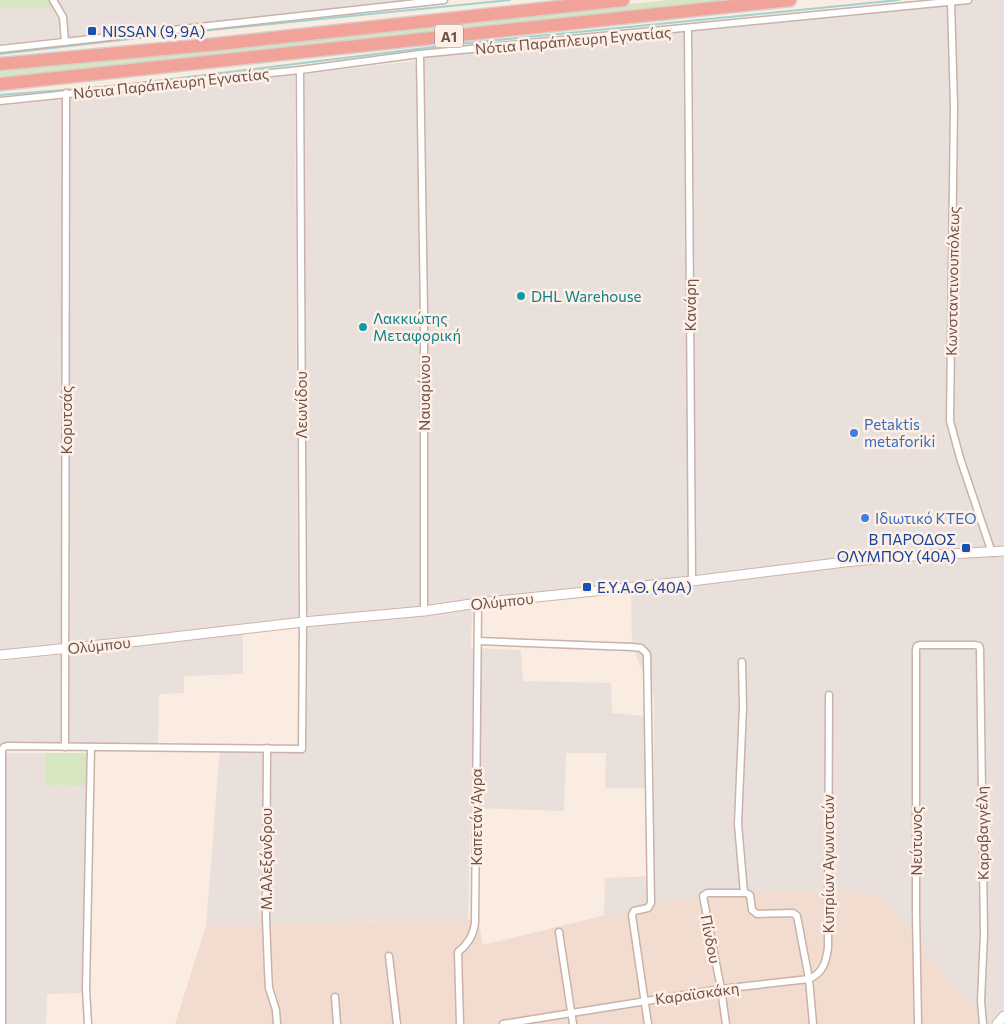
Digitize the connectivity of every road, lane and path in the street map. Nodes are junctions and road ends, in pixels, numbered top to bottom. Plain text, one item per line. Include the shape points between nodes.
1 (53, 0) edge
2 (444, 0) edge
3 (623, 0) edge
4 (790, 0) edge
5 (968, 0) edge
6 (418, 1) edge
7 (951, 2) junction
8 (688, 29) junction
9 (65, 42) junction
10 (0, 48) edge
11 (420, 54) junction
12 (0, 64) edge
13 (300, 70) junction
14 (0, 84) edge
15 (66, 93) junction
16 (0, 101) edge
17 (1004, 551) edge
18 (992, 553) junction
19 (692, 581) junction
20 (478, 603) junction
21 (424, 611) junction
22 (302, 622) junction
23 (478, 641) junction
24 (66, 648) junction
25 (0, 655) edge
26 (916, 659) joint
27 (742, 662) dead end
28 (829, 696) dead end
29 (65, 746) junction
30 (91, 747) junction
31 (267, 748) junction
32 (744, 893) junction
33 (560, 932) dead end
34 (389, 956) dead end
35 (809, 979) junction
36 (721, 989) junction
37 (334, 997) dead end
38 (644, 1001) junction
39 (571, 1012) junction
40 (1004, 1016) edge
41 (2, 1024) edge
42 (88, 1024) edge
43 (277, 1024) edge
44 (337, 1024) edge
45 (397, 1024) edge
46 (460, 1024) edge
47 (503, 1024) edge
48 (573, 1024) edge
49 (648, 1024) edge
50 (726, 1024) edge
51 (813, 1024) edge
52 (918, 1024) edge
53 (983, 1024) edge
54 (997, 1024) edge

1 - 9 street via 63,17
2 - 6 street
3 - 12 highway, Α1
4 - 14 highway, Α1
5 - 7 street, Νότια Παράπλευρη Εγνατίας
6 - 9 street
7 - 8 street, Νότια Παράπλευρη Εγνατίας
7 - 18 street, Κωνσταντινουπόλεως via 954,106 950,421
8 - 11 street, Νότια Παράπλευρη Εγνατίας
8 - 19 street, Κανάρη
9 - 10 street
11 - 13 street, Νότια Παράπλευρη Εγνατίας
11 - 21 street, Ναυαρίνου
13 - 15 street, Νότια Παράπλευρη Εγνατίας
13 - 22 street, Λεωνίδου
15 - 16 street, Νότια Παράπλευρη Εγνατίας
15 - 24 street, Κορυτσάς
17 - 18 street, Ολύμπου
18 - 19 street, Ολύμπου via 890,557
19 - 20 street, Ολύμπου
20 - 21 street, Ολύμπου
20 - 23 street, Καπετάν Άγρα
21 - 22 street, Ολύμπου
22 - 24 street, Ολύμπου
22 - 31 street, Λεωνίδου via 302,749
23 - 38 street via 632,647 641,648 647,654 651,904 633,912
23 - 46 street, Καπετάν Άγρα via 475,923 468,944 458,952
24 - 25 street, Ολύμπου
24 - 29 street, Κορυτσάς
26 - 52 street, Νεύτωνος
26 - 53 street, Καραβαγγέλη via 919,645 975,645 980,649
27 - 32 street via 738,824
28 - 35 street, Κυπρίων Αγωνιστών via 828,948 821,970
29 - 30 street
29 - 41 street via 5,746 2,750
30 - 31 street
30 - 42 street
31 - 43 street, Μ.Αλεξάνδρου via 266,918 269,988
32 - 35 street via 750,895 754,912 797,916
32 - 36 street, Πίνδου via 708,893 703,896
33 - 39 street
34 - 45 street
35 - 36 street, Καραϊσκάκη
35 - 51 street
36 - 38 street, Καραϊσκάκη
36 - 50 street, Πίνδου
37 - 44 street
38 - 39 street, Καραϊσκάκη
38 - 49 street
39 - 47 street, Καραϊσκάκη
39 - 48 street
40 - 54 street

